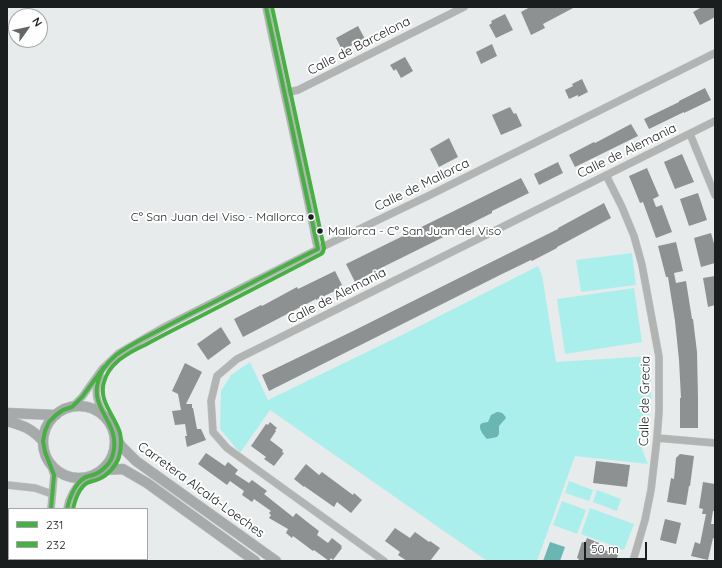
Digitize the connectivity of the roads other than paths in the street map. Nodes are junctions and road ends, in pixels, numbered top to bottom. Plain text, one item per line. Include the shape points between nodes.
1 (266, 7) edge
2 (464, 7) edge
3 (715, 53) edge
4 (285, 93) junction
5 (715, 122) edge
6 (690, 134) junction
7 (606, 175) junction
8 (715, 195) edge
9 (318, 249) junction
10 (102, 369) junction
11 (72, 407) junction
12 (7, 413) edge
13 (56, 415) junction
14 (105, 417) junction
15 (7, 421) edge
16 (115, 436) junction
17 (658, 438) junction
18 (44, 441) junction
19 (715, 443) edge
20 (49, 461) junction
21 (102, 470) junction
22 (84, 478) junction
23 (7, 485) edge
24 (52, 494) junction
25 (51, 508) edge
26 (67, 508) edge
27 (255, 561) edge
28 (276, 561) edge
29 (384, 561) edge
30 (633, 561) edge

1 - 4 street
2 - 4 street, Calle de Barcelona via 298,90
3 - 9 street, Calle de Mallorca
4 - 9 street
5 - 6 street, Calle de Alemania
6 - 7 street, Calle de Alemania
6 - 8 street
7 - 17 street, Calle de Grecia via 634,236 642,264 659,357
7 - 29 street, Calle de Alemania via 237,359 217,376 211,401 213,432 227,448
9 - 10 street, Calle de Mallorca via 160,329 119,353
10 - 11 street, Calle de Mallorca
10 - 14 street via 96,398
11 - 13 main road
11 - 14 main road via 84,406
12 - 13 main road
13 - 18 main road via 49,422
14 - 16 main road via 112,426
15 - 18 main road via 22,425
16 - 21 main road via 113,455
16 - 28 main road, Carretera Alcalá-Loeches via 136,461
17 - 19 street
17 - 30 street, Calle de Grecia via 645,520
18 - 20 main road
20 - 22 main road via 64,475
20 - 24 street via 54,475
21 - 22 main road
21 - 27 main road, Carretera Alcalá-Loeches via 123,469 147,483
22 - 26 street via 71,495
23 - 24 street via 35,488
24 - 25 street

